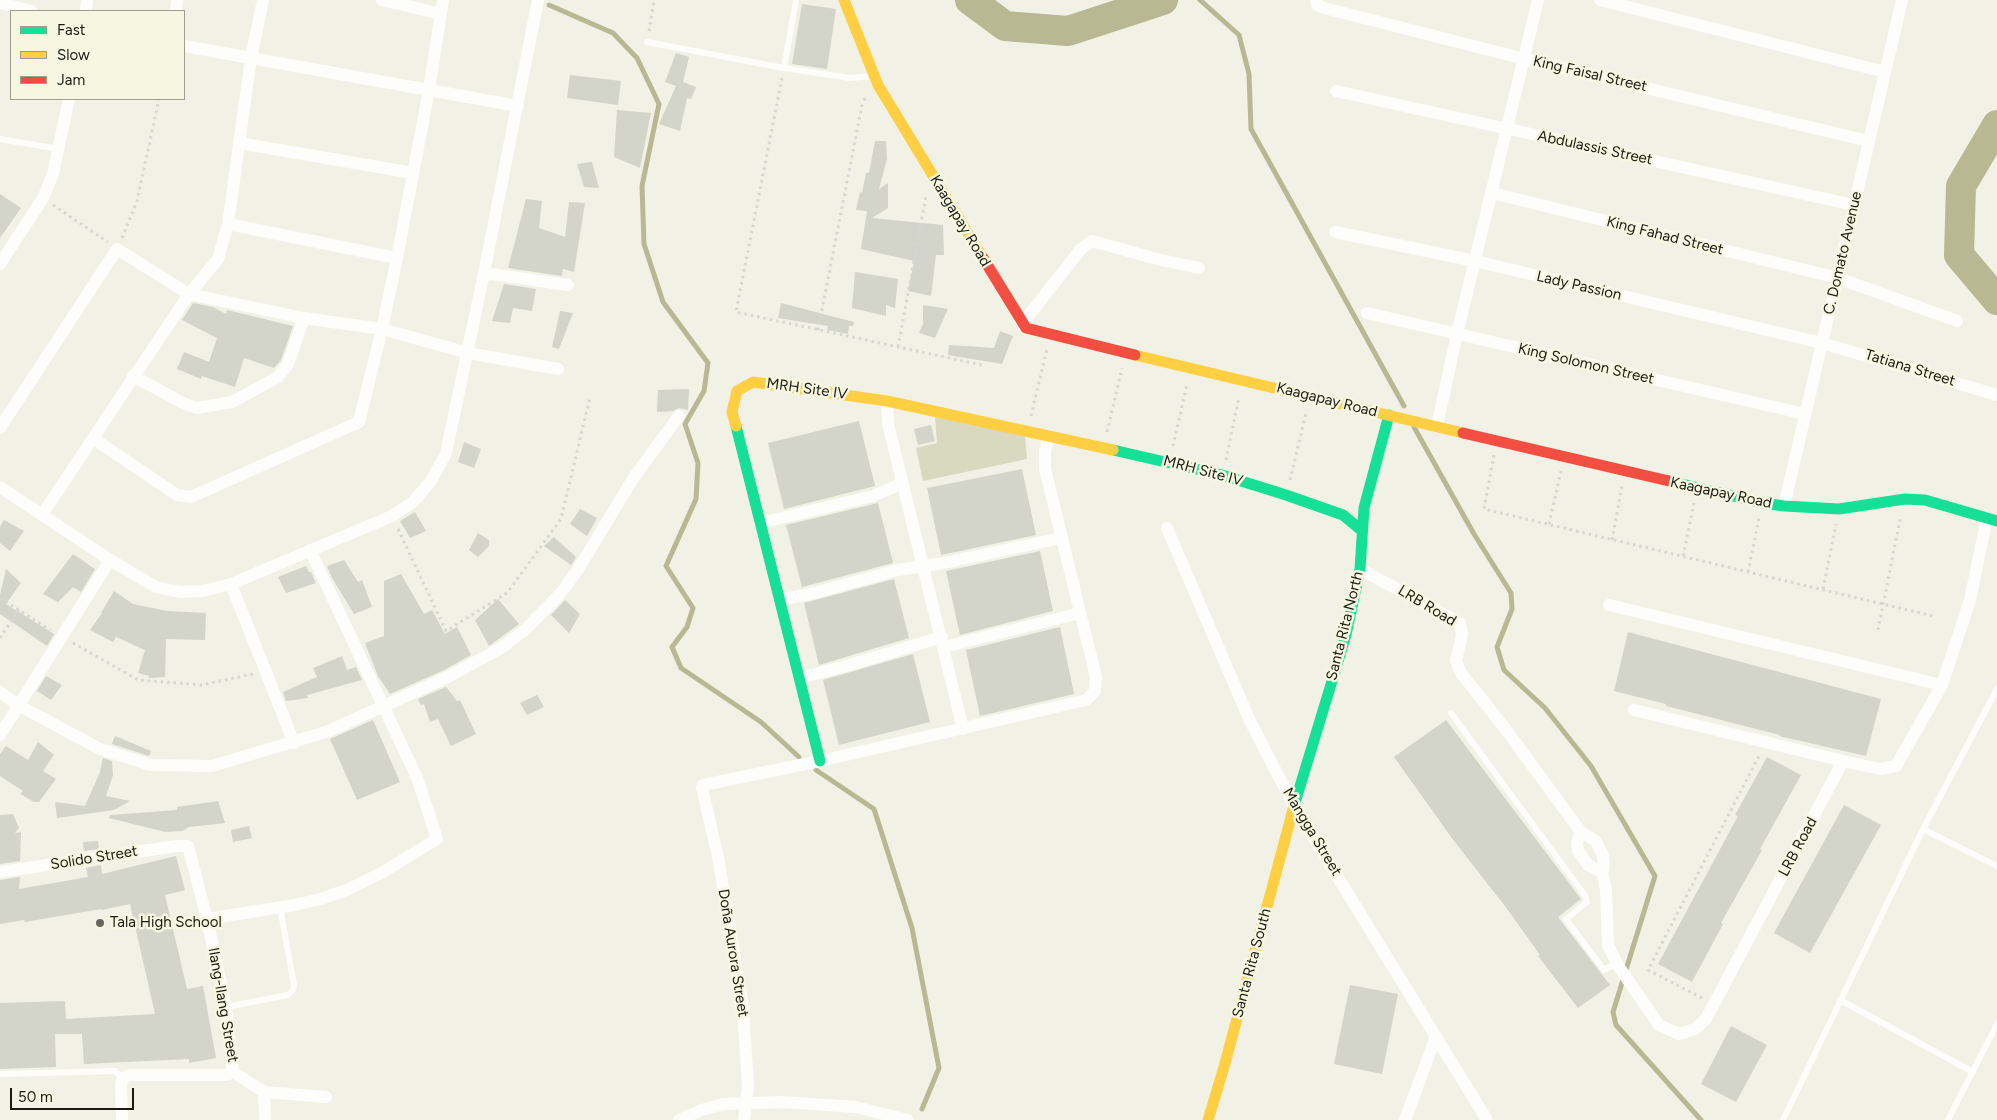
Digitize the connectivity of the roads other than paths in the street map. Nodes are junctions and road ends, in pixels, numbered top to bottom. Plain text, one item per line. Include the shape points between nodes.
1 (263, 0) edge
2 (382, 0) edge
3 (443, 0) edge
4 (538, 0) edge
5 (796, 0) edge
6 (844, 0) edge
7 (1316, 0) edge
8 (1538, 0) edge
9 (1600, 0) edge
10 (1902, 0) edge
11 (0, 3) edge
12 (27, 10) edge
13 (441, 14) junction
14 (647, 42) road end
15 (185, 46) edge
16 (251, 58) junction
17 (1525, 59) junction
18 (784, 68) junction
19 (1885, 72) junction
20 (876, 80) junction
21 (429, 90) junction
22 (1336, 91) dead end
23 (69, 100) edge
24 (518, 106) junction
25 (1507, 129) junction
26 (0, 139) edge
27 (1868, 140) junction
28 (239, 143) junction
29 (59, 149) junction
30 (413, 173) junction
31 (1492, 193) junction
32 (1854, 205) junction
33 (228, 224) junction
34 (1335, 232) dead end
35 (398, 258) junction
36 (1475, 261) junction
37 (0, 264) edge
38 (1199, 268) dead end
39 (484, 273) junction
40 (1838, 278) junction
41 (568, 284) dead end
42 (189, 294) junction
43 (1366, 313) dead end
44 (304, 318) junction
45 (1957, 321) dead end
46 (1022, 324) junction
47 (382, 329) junction
48 (1457, 334) junction
49 (1822, 343) junction
50 (468, 353) junction
51 (558, 369) dead end
52 (133, 376) junction
53 (1997, 395) edge
54 (887, 401) junction
55 (1805, 414) junction
56 (1389, 415) junction
57 (679, 416) dead end
58 (1437, 426) junction
59 (0, 428) edge
60 (1049, 436) junction
61 (94, 439) junction
62 (904, 483) junction
63 (0, 487) edge
64 (1784, 506) junction
65 (42, 515) junction
66 (1992, 519) edge
67 (760, 523) junction
68 (1167, 528) dead end
69 (1362, 530) junction
70 (1061, 538) junction
71 (310, 550) junction
72 (110, 560) junction
73 (923, 566) junction
74 (1360, 569) junction
75 (231, 584) junction
76 (780, 600) junction
77 (1608, 605) dead end
78 (1080, 613) junction
79 (943, 642) junction
80 (800, 678) junction
81 (1942, 685) junction
82 (1997, 689) edge
83 (0, 692) edge
84 (18, 705) junction
85 (384, 705) junction
86 (1634, 710) dead end
87 (1451, 714) dead end
88 (964, 729) junction
89 (0, 735) edge
90 (294, 743) junction
91 (820, 761) junction
92 (1843, 762) junction
93 (1294, 806) junction
94 (1923, 829) junction
95 (1581, 832) junction
96 (188, 846) joint
97 (1997, 866) edge
98 (0, 872) edge
99 (1602, 872) junction
100 (280, 907) junction
101 (208, 919) junction
102 (1618, 965) junction
103 (1840, 1000) junction
104 (226, 1007) junction
105 (1997, 1024) edge
106 (1436, 1036) junction
107 (234, 1072) junction
108 (1973, 1072) junction
109 (0, 1074) edge
110 (123, 1078) junction
111 (264, 1092) junction
112 (326, 1097) dead end
113 (747, 1102) junction
114 (122, 1120) edge
115 (265, 1120) edge
116 (679, 1120) edge
117 (744, 1120) edge
118 (908, 1120) edge
119 (1208, 1120) edge
120 (1405, 1120) edge
121 (1487, 1120) edge
122 (1783, 1120) edge
123 (1948, 1120) edge

1 - 16 street
2 - 13 street
3 - 13 street
4 - 24 street
5 - 18 lane
6 - 20 street, Kaagapay Road
7 - 17 street, King Faisal Street via 1317,5 1324,8
8 - 17 street
9 - 19 street
10 - 19 street, C. Domato Avenue
11 - 12 street
13 - 21 street
14 - 18 lane
15 - 16 street
16 - 21 street
16 - 28 street
17 - 25 street
17 - 27 street, King Faisal Street
18 - 20 lane
19 - 27 street, C. Domato Avenue
20 - 46 street, Kaagapay Road
21 - 24 street
21 - 30 street
22 - 25 street, Abdulassis Street
23 - 29 street
24 - 39 street
25 - 31 street
25 - 32 street, Abdulassis Street
26 - 29 lane
27 - 32 street, C. Domato Avenue
28 - 30 street
28 - 33 street
29 - 37 street via 43,198
30 - 35 street
31 - 36 street
31 - 40 street, King Fahad Street
32 - 40 street, C. Domato Avenue
33 - 35 street
33 - 42 street via 218,259
34 - 36 street, Lady Passion
35 - 47 street
36 - 48 street
36 - 49 street, Lady Passion
38 - 46 street via 1092,241 1081,249
39 - 41 street
39 - 50 street
40 - 45 street, King Fahad Street
40 - 49 street, C. Domato Avenue
42 - 44 street
42 - 52 street
42 - 59 street via 118,249
43 - 48 street, King Solomon Street
44 - 47 street
44 - 52 street via 288,364 278,377 232,402 197,408
46 - 56 street, Kaagapay Road via 1032,330
47 - 50 street
47 - 61 street via 357,424 198,494 177,495
48 - 55 street, King Solomon Street
48 - 58 street
49 - 53 street, Tatiana Street
49 - 55 street, C. Domato Avenue
50 - 51 street
50 - 71 street via 446,453 431,481 413,502 392,516
52 - 61 street
54 - 60 street, MRH Site IV
54 - 62 street via 888,424
54 - 67 street, MRH Site IV via 753,382 737,391 732,412
55 - 64 street, C. Domato Avenue
56 - 58 street, Kaagapay Road
56 - 69 street, Santa Rita North via 1364,508
57 - 85 street via 634,477 579,568 544,612 492,653 448,677
58 - 64 street, Kaagapay Road
60 - 69 street, MRH Site IV via 1222,475 1343,515
60 - 70 street via 1045,469
61 - 65 street
62 - 67 street via 873,496
62 - 73 street
63 - 65 street
64 - 66 street, Kaagapay Road via 1839,509 1905,499 1925,500
65 - 72 street
66 - 81 street
67 - 76 street, MRH Site IV
68 - 93 street, Mangga Street via 1250,721
69 - 74 street, Santa Rita North
70 - 73 street
70 - 78 street
71 - 75 street
71 - 85 street
72 - 75 street via 156,587 180,592 203,591
72 - 84 street
73 - 76 street
73 - 79 street
74 - 93 street, Santa Rita North via 1346,636
74 - 95 street, LRB Road via 1460,623 1462,635 1456,661 1461,673
75 - 90 street
76 - 80 street, MRH Site IV
77 - 81 street
78 - 79 street
78 - 88 street via 1096,677 1095,691 1086,700
79 - 80 street
79 - 88 street
80 - 91 street, MRH Site IV
81 - 92 street via 1896,766 1880,769
82 - 94 lane
83 - 84 street
84 - 89 street
84 - 90 street via 100,750 152,765 212,766
85 - 90 street
85 - 100 street via 418,780 437,840 349,889 321,899
86 - 92 street
87 - 102 lane via 1586,897 1586,902 1566,919 1604,970
88 - 91 street
91 - 113 street, Doña Aurora Street via 702,787 744,1008
92 - 102 street, LRB Road via 1706,1019 1695,1029 1679,1034 1659,1025
93 - 106 street, Mangga Street
93 - 119 street, Santa Rita South
94 - 97 lane
94 - 103 lane
95 - 99 street, LRB Road via 1590,835 1600,847 1604,865
95 - 99 street via 1578,851 1588,865
96 - 98 street, Solido Street
96 - 101 street, Ilang-Ilang Street
99 - 102 street, LRB Road via 1606,890 1608,945
100 - 101 street
100 - 104 lane via 293,990 288,995
101 - 104 street, Ilang-Ilang Street
103 - 108 lane
103 - 122 lane
104 - 107 street, Ilang-Ilang Street
105 - 108 lane
106 - 120 street
106 - 121 street, Mangga Street
107 - 110 street, Ilang-Ilang Street via 227,1075 130,1075
107 - 111 street
108 - 123 lane
109 - 110 lane via 115,1071
110 - 114 street
111 - 112 street
111 - 115 street
113 - 116 street via 723,1104
113 - 117 street, Doña Aurora Street
113 - 118 street via 855,1107

